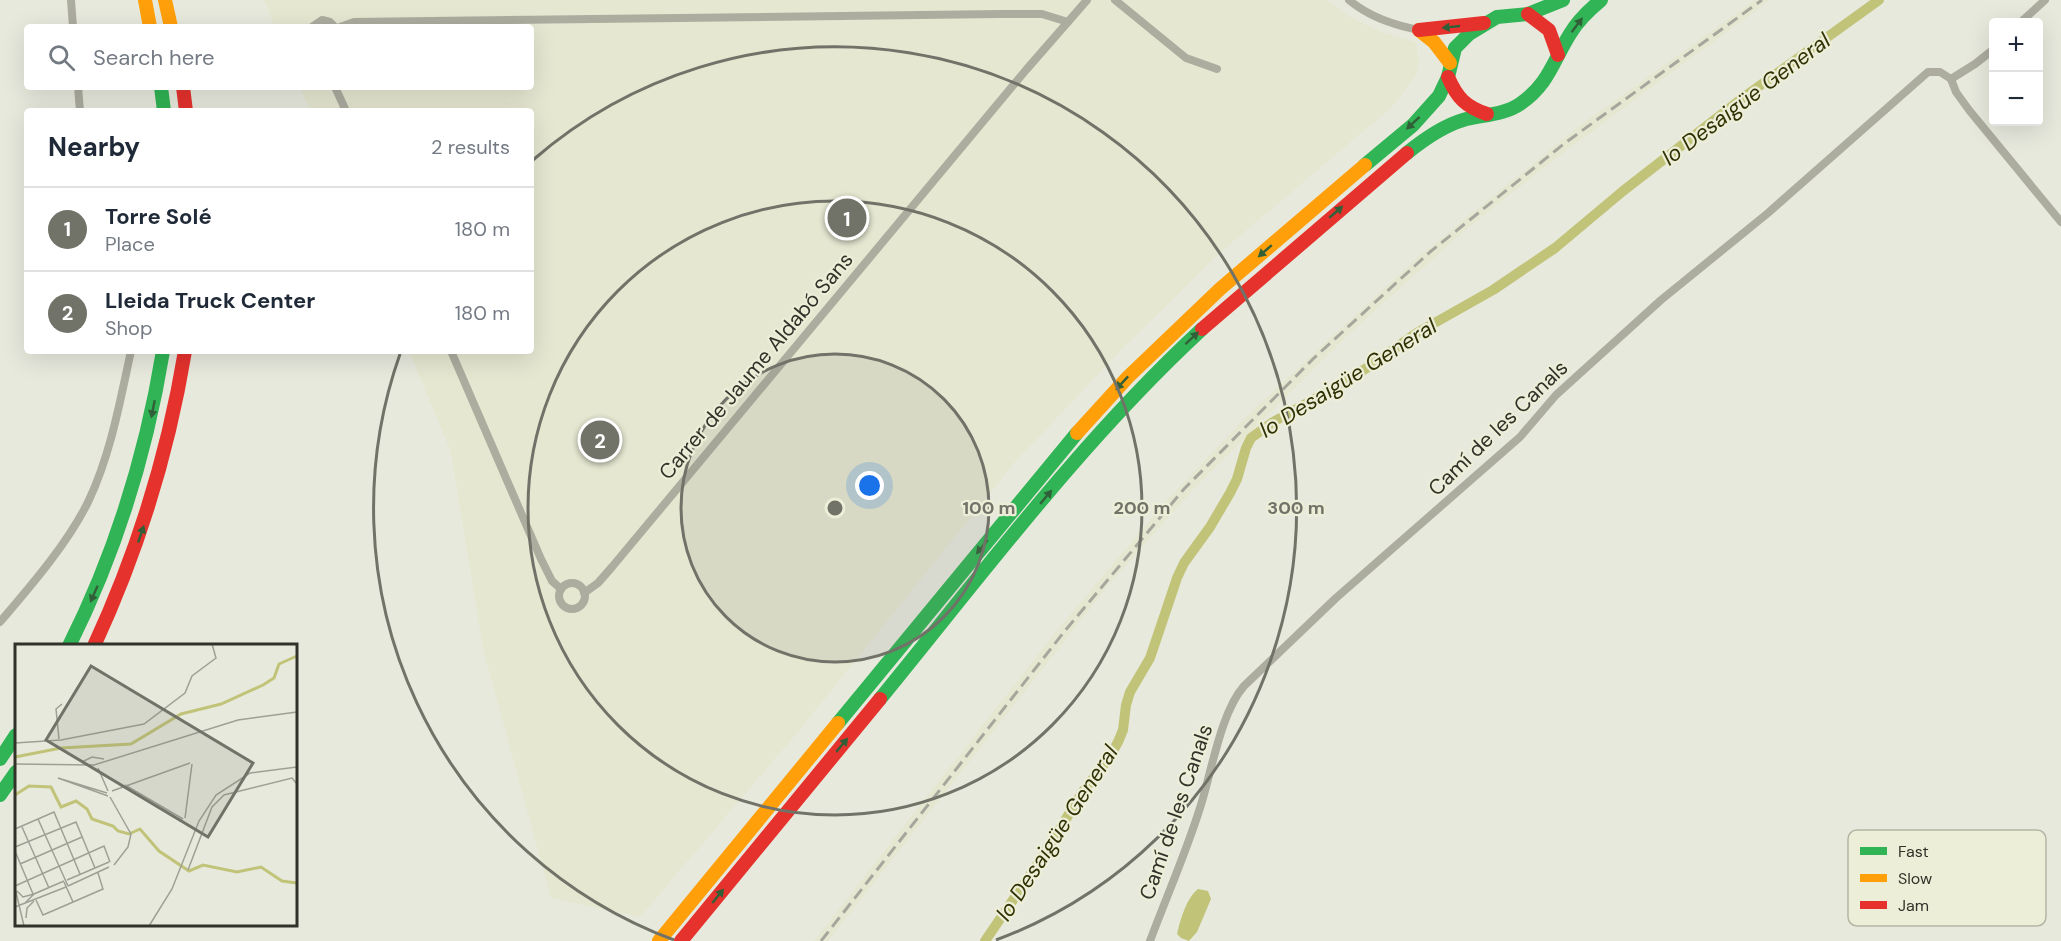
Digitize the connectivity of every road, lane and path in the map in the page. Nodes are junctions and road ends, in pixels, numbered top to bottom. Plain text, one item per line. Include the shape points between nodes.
1 (71, 0) edge
2 (145, 0) edge
3 (165, 0) edge
4 (1087, 0) edge
5 (1115, 0) edge
6 (1349, 0) edge
7 (1563, 0) edge
8 (1601, 0) edge
9 (2045, 0) edge
10 (1528, 14) junction
11 (2025, 18) edge
12 (1068, 22) junction
13 (1484, 23) junction
14 (73, 24) edge
15 (149, 24) edge
16 (170, 24) edge
17 (316, 24) edge
18 (332, 24) edge
19 (348, 24) edge
20 (1419, 30) junction
21 (1989, 53) edge
22 (1558, 55) junction
23 (1450, 63) junction
24 (1217, 69) dead end
25 (1448, 77) junction
26 (1951, 79) junction
27 (78, 90) edge
28 (162, 90) edge
29 (183, 90) edge
30 (336, 90) edge
31 (80, 108) edge
32 (164, 108) edge
33 (186, 108) edge
34 (345, 108) edge
35 (1487, 114) junction
36 (2061, 222) edge
37 (130, 354) edge
38 (162, 354) edge
39 (184, 354) edge
40 (452, 354) edge
41 (561, 589) junction
42 (584, 593) junction
43 (0, 622) edge
44 (69, 644) edge
45 (94, 644) edge
46 (15, 736) edge
47 (0, 759) edge
48 (15, 773) edge
49 (0, 795) edge
50 (659, 941) edge
51 (681, 941) edge
52 (1150, 941) edge

1 - 14 street
2 - 15 highway
3 - 16 highway
4 - 12 street, Carrer de Jaume Aldabó Sans
5 - 24 street via 1186,58
6 - 20 street via 1391,24
7 - 10 highway
22 -> 8 highway via 1584,15
9 - 11 street
10 - 13 highway via 1497,17
10 - 22 highway via 1552,35
12 - 19 street via 1042,14 1011,14
12 - 42 street, Carrer de Jaume Aldabó Sans via 612,567
13 -> 20 highway
13 - 23 highway via 1455,48
17 - 18 street via 322,20
20 - 23 highway
21 - 26 street
22 - 35 highway via 1552,71 1532,95 1518,106
23 - 25 highway
25 - 35 highway via 1457,99 1468,108
25 -> 50 highway via 1439,96 1413,124 1187,319 1108,398
26 - 36 street via 1969,110
26 - 52 street, Camí de les Canals via 1940,72 1928,72 1768,213 1661,300 1556,395 1520,437 1336,598 1241,689 1228,715 1199,812
27 - 31 street
28 - 32 highway
29 - 33 highway
30 - 34 street
51 -> 35 highway via 1033,513 1158,370 1406,152 1449,125
37 - 43 street via 110,443 88,502
38 -> 44 highway via 127,507 99,582
45 -> 39 highway via 122,586 148,514 169,440
40 - 41 street via 541,559 552,581
41 - 42 street via 571,583
41 - 42 street via 560,602 570,609 582,605
46 - 47 highway
48 - 49 highway

